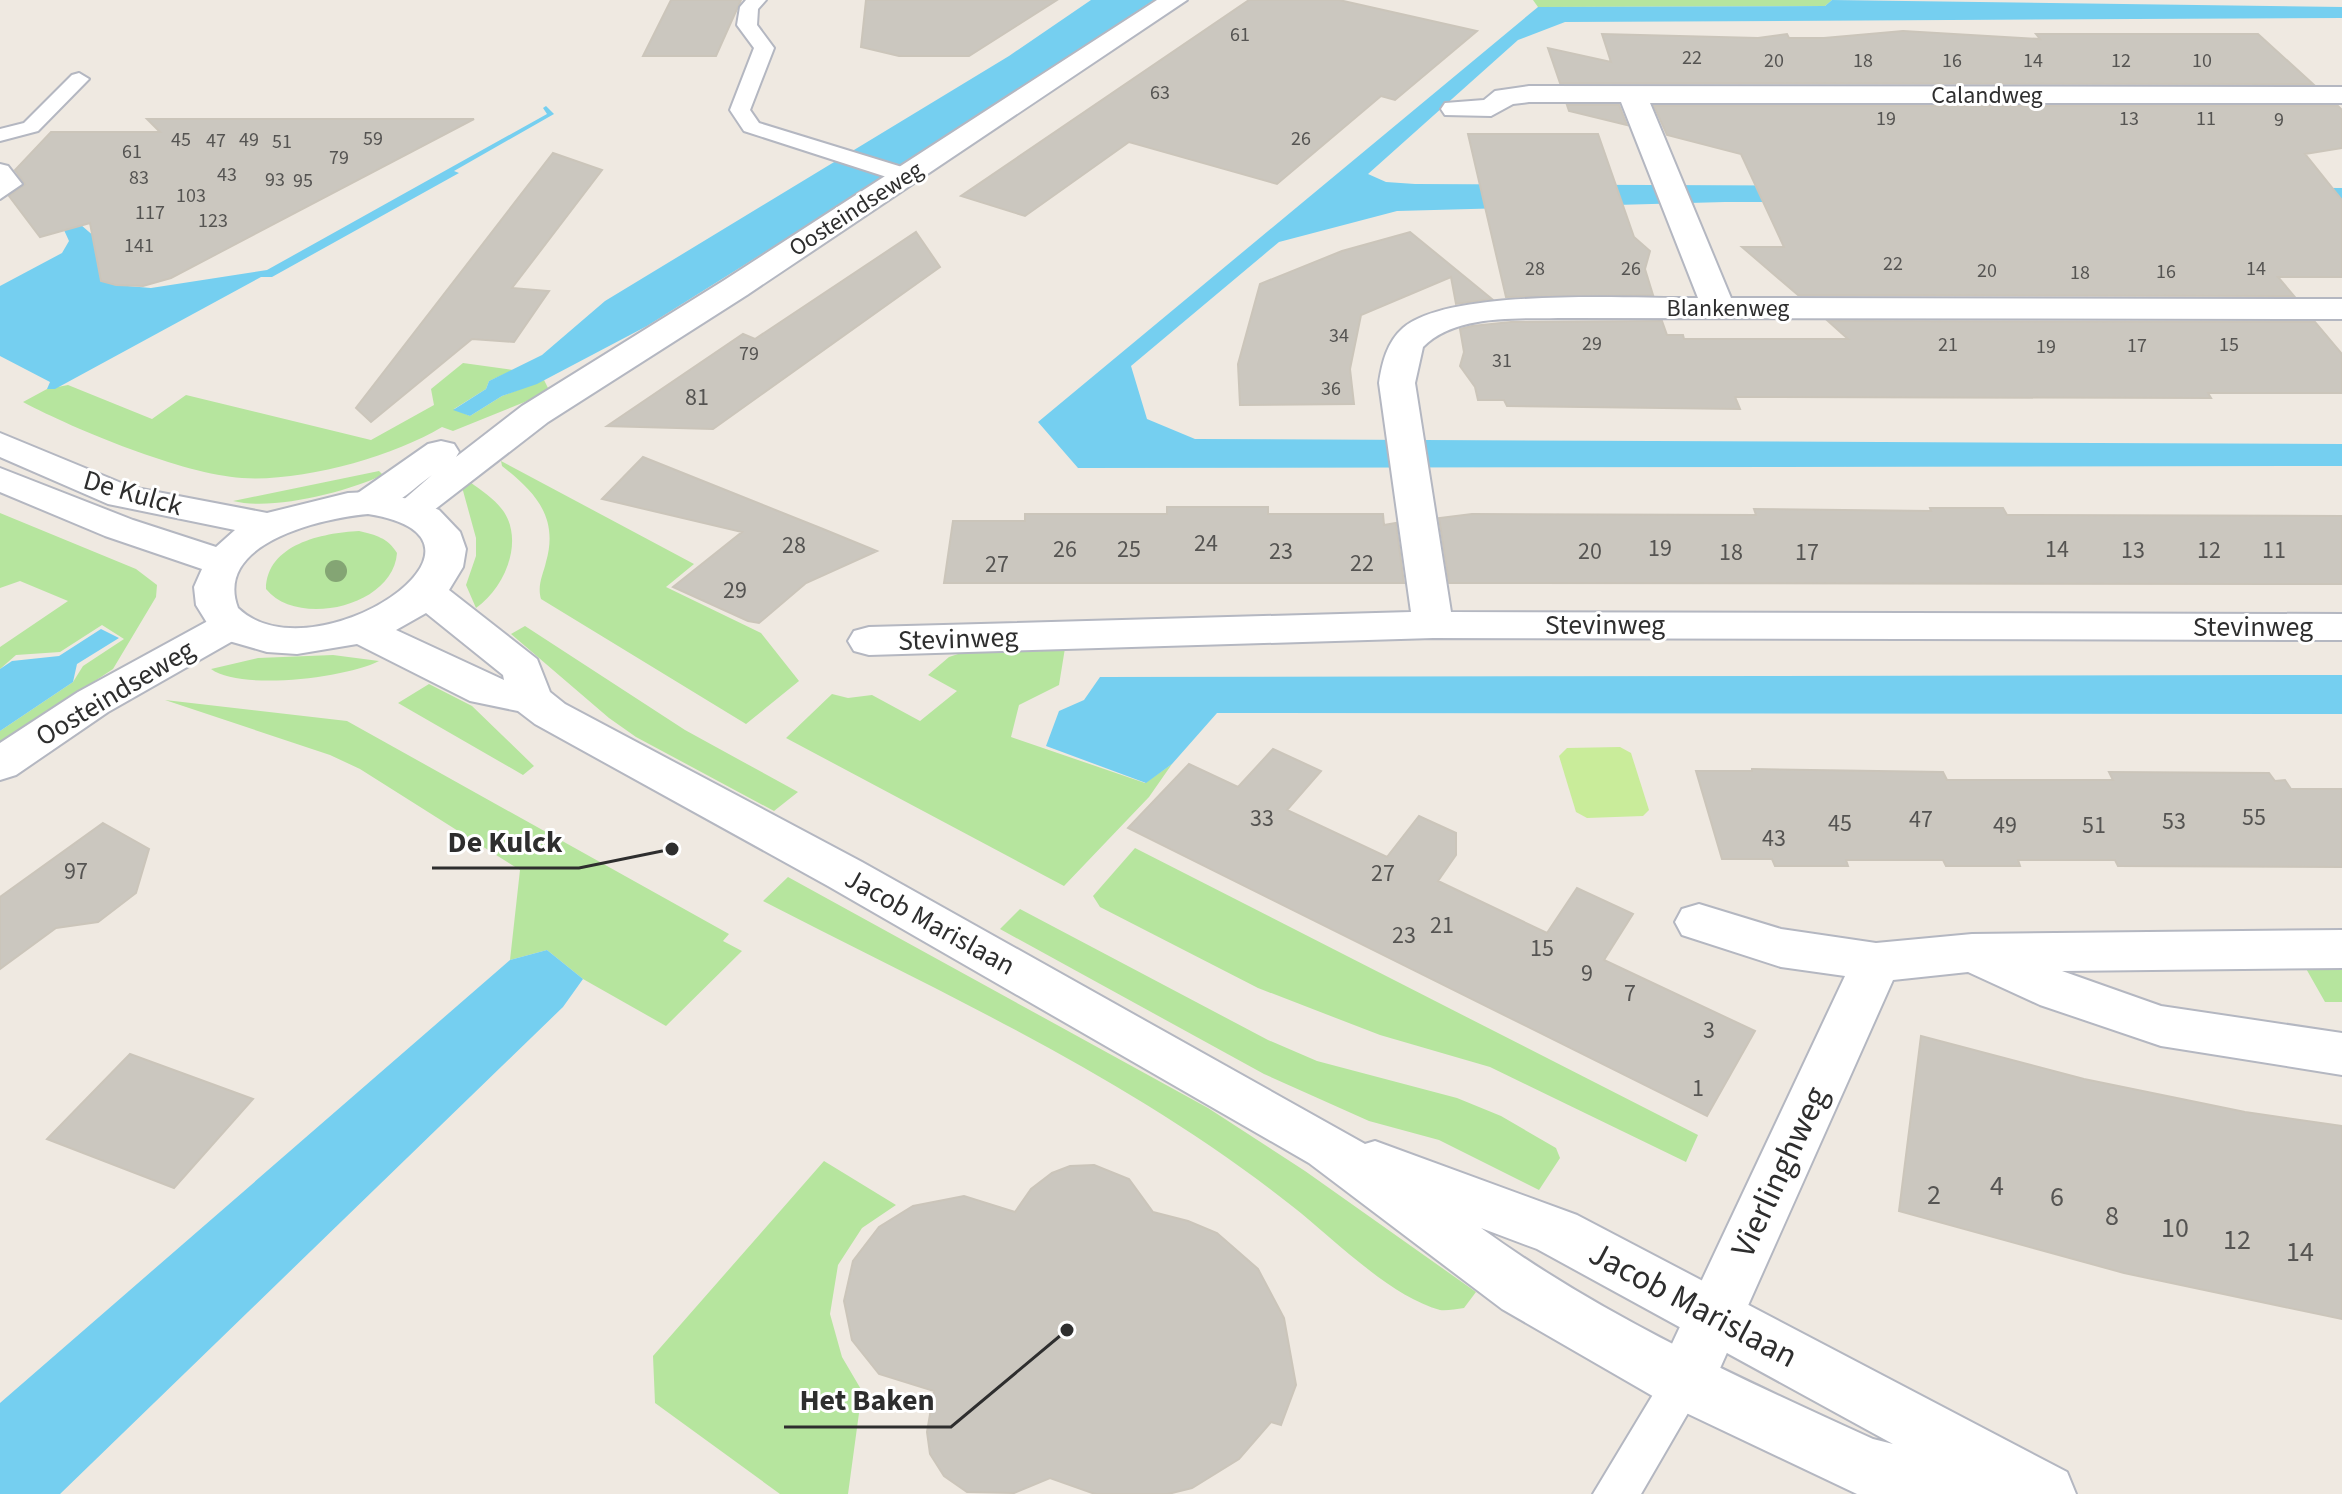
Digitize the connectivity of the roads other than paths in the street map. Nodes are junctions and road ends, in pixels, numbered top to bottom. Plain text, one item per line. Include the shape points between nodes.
1 (757, 0) edge
2 (1174, 0) edge
3 (79, 79) dead end
4 (1632, 94) junction
5 (2342, 95) edge
6 (1455, 109) dead end
7 (0, 135) edge
8 (0, 171) edge
9 (901, 174) junction
10 (0, 192) edge
11 (1718, 307) junction
12 (2342, 309) edge
13 (535, 414) junction
14 (0, 444) edge
15 (0, 479) edge
16 (368, 503) junction
17 (412, 509) junction
18 (271, 526) junction
19 (225, 563) junction
20 (426, 592) junction
21 (231, 625) junction
22 (1433, 625) junction
23 (2342, 627) edge
24 (362, 630) junction
25 (869, 641) dead end
26 (531, 699) junction
27 (0, 764) edge
28 (1699, 922) dead end
29 (2342, 949) edge
30 (1972, 953) junction
31 (1876, 962) junction
32 (2342, 1054) edge
33 (1328, 1147) junction
34 (1714, 1316) junction
35 (1684, 1382) junction
36 (1616, 1494) edge
37 (1970, 1494) edge
38 (2045, 1494) edge

1 - 9 lane via 749,7 747,25 764,48 740,110 751,127
2 - 9 street, Oosteindseweg
3 - 7 lane via 31,127
4 - 5 street, Calandweg
4 - 6 street, Calandweg via 1529,94 1505,97 1491,108
4 - 11 street
8 - 10 lane via 11,184
9 - 13 street, Oosteindseweg
11 - 12 street, Blankenweg
11 - 22 street, Blankenweg via 1493,312 1418,332 1401,354 1397,383
13 - 16 street, Oosteindseweg via 478,430
13 - 17 street, Oosteindseweg
14 - 18 street, De Kulck via 121,496
15 - 19 street, De Kulck via 119,528
16 - 17 street
16 - 18 street via 319,508
17 - 20 street via 438,526 447,550 445,564
18 - 19 street
19 - 21 street via 217,576 215,603
20 - 24 street
20 - 26 street via 522,669
21 - 24 street via 273,640 302,641
21 - 27 street, Oosteindseweg via 93,702
22 - 23 street, Stevinweg
22 - 25 street, Stevinweg
24 - 26 street, Jacob Marislaan via 485,691
26 - 33 street, Jacob Marislaan
28 - 31 street via 1781,948
29 - 30 street
30 - 31 street
30 - 32 street via 2058,991 2161,1026
31 - 34 street, Vierlinghweg
33 - 34 street, Jacob Marislaan via 1557,1232
33 - 35 street, Jacob Marislaan via 1522,1291
34 - 35 street, Vierlinghweg
34 - 38 street, Jacob Marislaan
35 - 36 lane
35 - 37 street, Jacob Marislaan via 1867,1468

